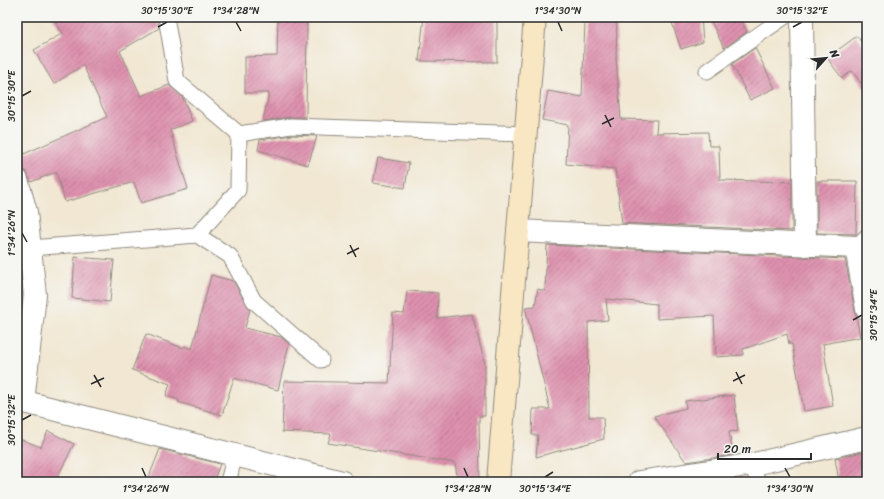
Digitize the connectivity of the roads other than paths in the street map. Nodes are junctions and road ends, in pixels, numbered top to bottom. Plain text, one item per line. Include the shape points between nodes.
1 (166, 17) edge
2 (535, 17) edge
3 (784, 17) edge
4 (802, 17) edge
5 (707, 71) dead end
6 (238, 134) junction
7 (526, 134) junction
8 (17, 180) edge
9 (518, 231) junction
10 (197, 235) junction
11 (862, 242) edge
12 (804, 245) junction
13 (24, 247) edge
14 (867, 309) edge
15 (320, 360) dead end
16 (20, 401) edge
17 (867, 438) edge
18 (235, 455) junction
19 (756, 473) edge
20 (228, 482) edge
21 (342, 482) edge
22 (498, 482) edge
23 (504, 482) edge
24 (639, 482) edge

1 - 6 lane via 177,81
2 - 7 street
3 - 5 lane
4 - 12 street
6 - 7 lane via 291,126
6 - 10 lane via 238,190
7 - 9 street
8 - 13 street via 26,212
9 - 12 street
9 - 22 street
10 - 13 lane
10 - 15 lane via 230,256 254,301
11 - 12 street
11 - 14 street
13 - 16 street via 35,295
16 - 18 street
17 - 19 street
18 - 20 lane
18 - 21 street
19 - 24 street
22 - 23 street

